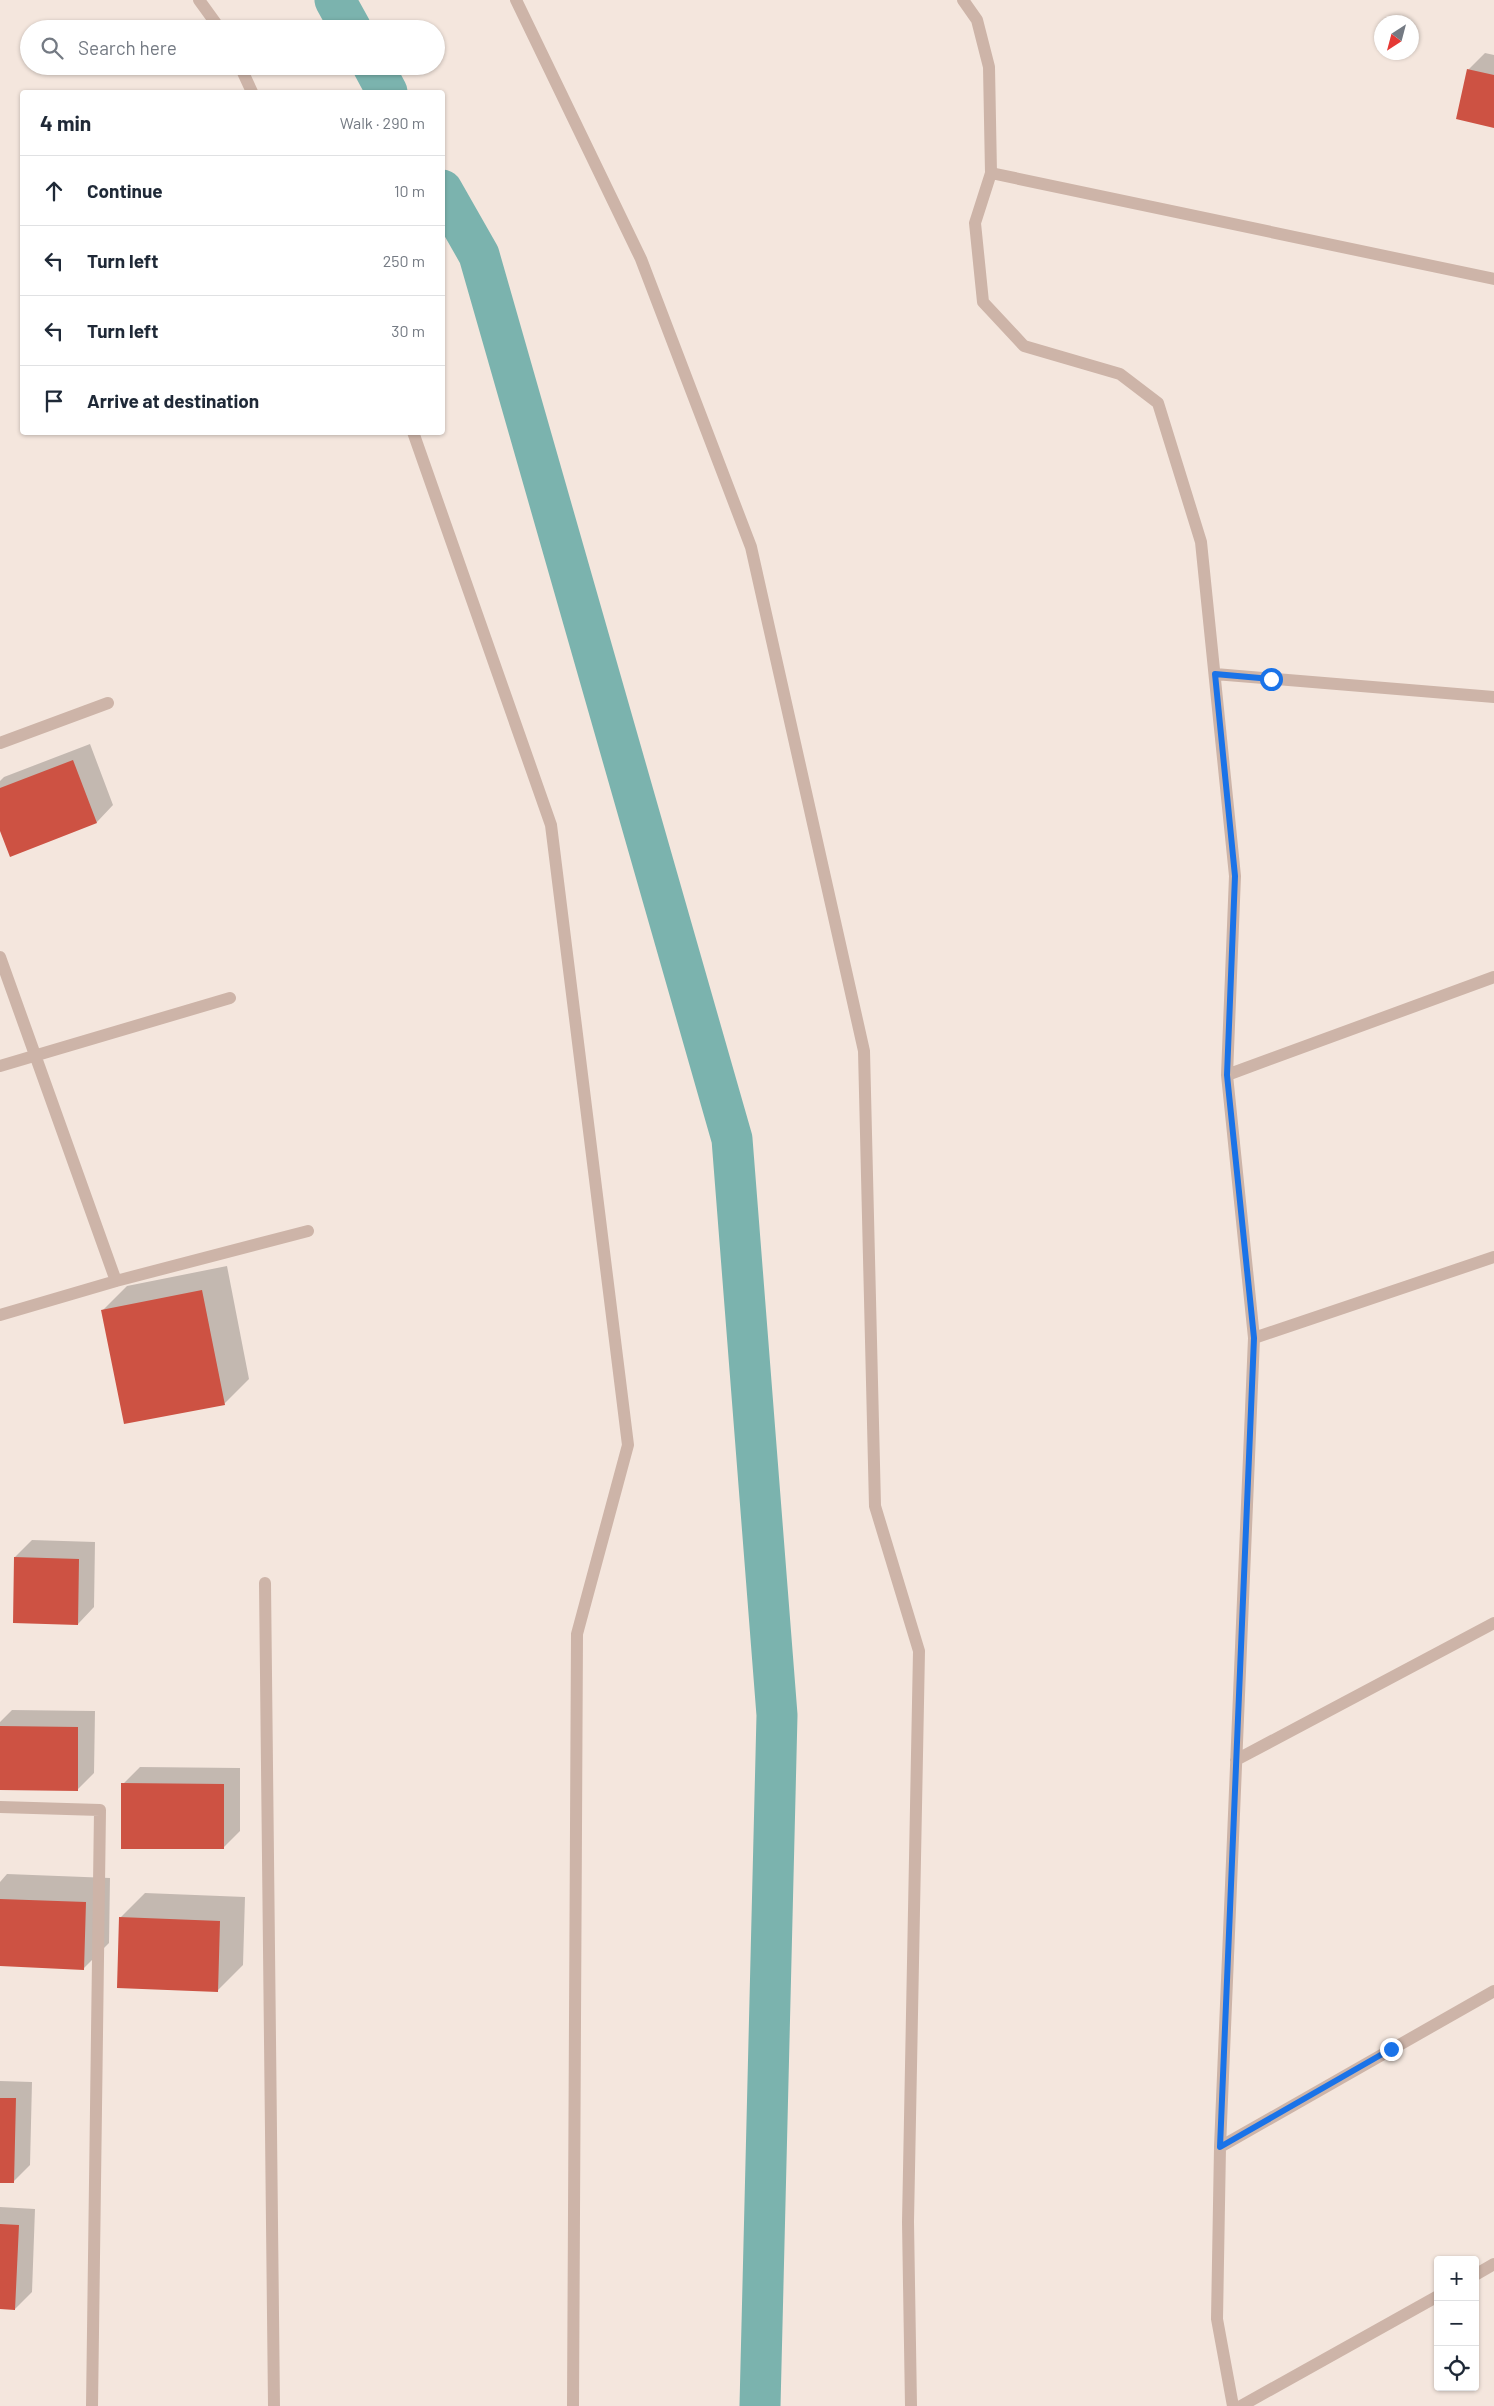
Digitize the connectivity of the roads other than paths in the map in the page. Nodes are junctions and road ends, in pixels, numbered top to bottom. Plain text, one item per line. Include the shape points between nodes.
1 (199, 0) edge
2 (516, 0) edge
3 (963, 0) edge
4 (213, 20) edge
5 (244, 75) edge
6 (251, 90) edge
7 (991, 173) junction
8 (1494, 278) edge
9 (414, 435) edge
10 (1215, 674) junction
11 (1494, 697) edge
12 (108, 704) dead end
13 (0, 743) edge
14 (0, 957) edge
15 (1494, 977) edge
16 (230, 998) dead end
17 (35, 1056) junction
18 (0, 1066) edge
19 (1227, 1075) junction
20 (308, 1231) dead end
21 (1494, 1257) edge
22 (116, 1281) junction
23 (0, 1314) edge
24 (1254, 1338) junction
25 (265, 1583) dead end
26 (1494, 1623) edge
27 (1236, 1760) junction
28 (0, 1807) edge
29 (1494, 1991) edge
30 (1220, 2147) junction
31 (1494, 2264) edge
32 (1479, 2273) edge
33 (1434, 2298) edge
34 (92, 2406) edge
35 (274, 2406) edge
36 (573, 2406) edge
37 (910, 2406) edge
38 (1233, 2406) edge
39 (1241, 2406) edge

1 - 4 street
2 - 37 street via 641,259 751,547 864,1051 875,1506 919,1651 908,2222
3 - 7 street via 978,20 989,67
5 - 6 street
7 - 8 street
7 - 10 street via 974,223 983,302 1024,346 1120,374 1158,404 1201,542
9 - 36 street via 551,825 628,1445 577,1634
10 - 11 street
10 - 19 street via 1235,876
12 - 13 street
14 - 17 street
15 - 19 street
16 - 17 street
17 - 18 street
17 - 22 street
19 - 24 street
20 - 22 street
21 - 24 street
22 - 23 street
24 - 27 street
25 - 35 street
26 - 27 street
27 - 30 street
28 - 34 street via 100,1810
29 - 30 street
30 - 38 street via 1216,2319
31 - 32 street
33 - 39 street

